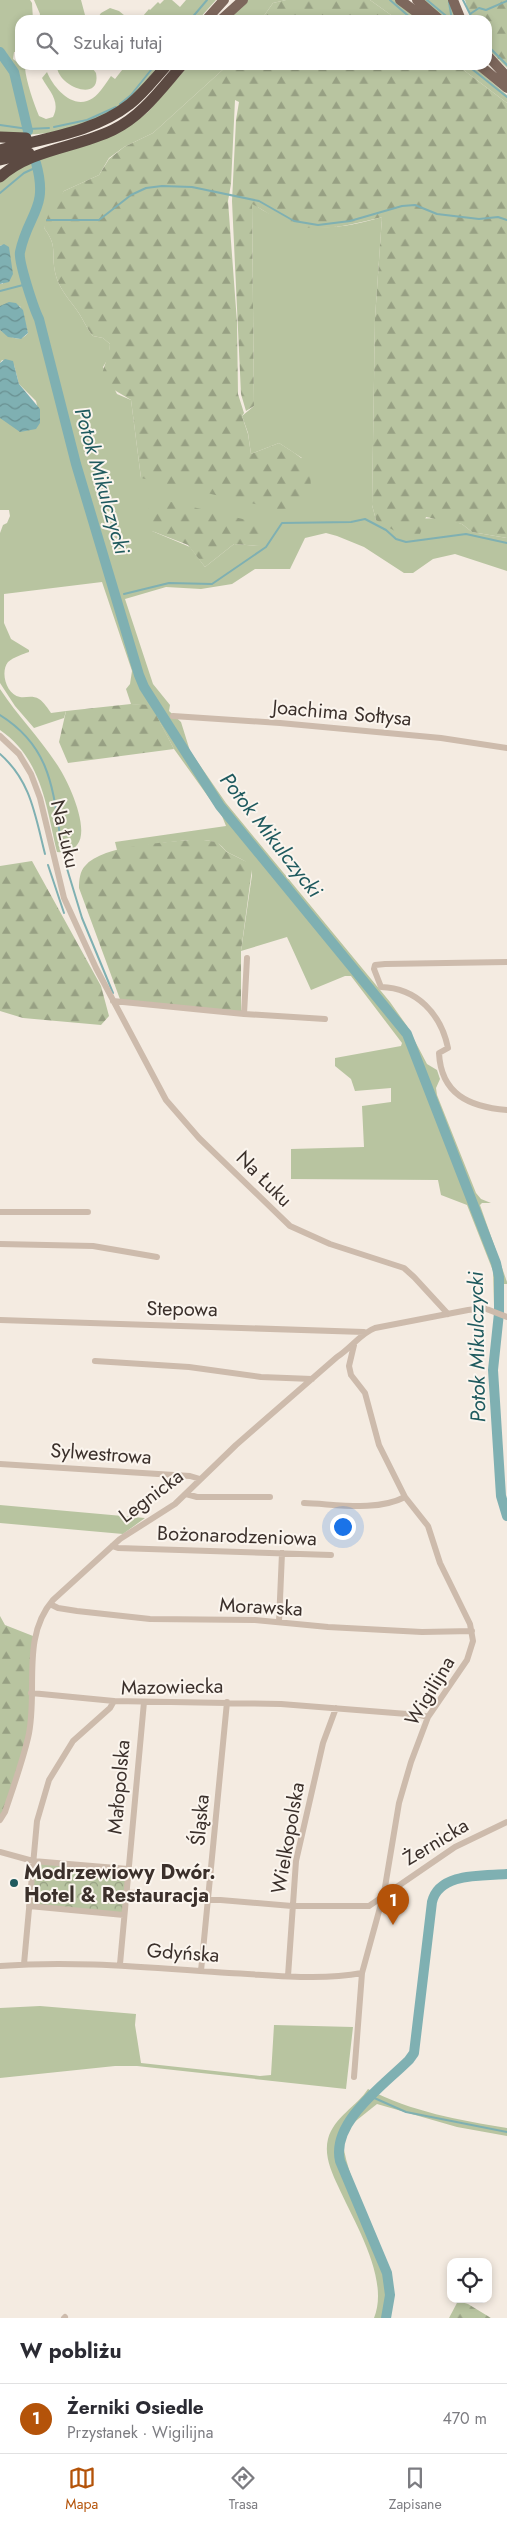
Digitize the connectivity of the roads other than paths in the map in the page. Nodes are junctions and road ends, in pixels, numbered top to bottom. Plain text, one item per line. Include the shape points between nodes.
1 (222, 0) edge
2 (238, 0) edge
3 (243, 0) edge
4 (400, 0) edge
5 (407, 0) edge
6 (417, 0) edge
7 (453, 0) edge
8 (210, 15) edge
9 (226, 15) edge
10 (227, 15) edge
11 (420, 15) edge
12 (422, 15) edge
13 (434, 15) edge
14 (459, 15) edge
15 (492, 61) edge
16 (492, 66) edge
17 (163, 70) edge
18 (177, 70) edge
19 (485, 70) edge
20 (507, 78) edge
21 (507, 88) edge
22 (0, 137) edge
23 (46, 138) junction
24 (91, 139) junction
25 (0, 150) edge
26 (0, 160) edge
27 (0, 177) edge
28 (174, 716) dead end
29 (0, 736) edge
30 (507, 748) edge
31 (247, 958) dead end
32 (507, 962) edge
33 (113, 1001) junction
34 (244, 1014) junction
35 (324, 1019) dead end
36 (507, 1110) edge
37 (0, 1212) edge
38 (88, 1212) dead end
39 (0, 1244) edge
40 (157, 1257) dead end
41 (448, 1314) junction
42 (506, 1316) edge
43 (0, 1320) edge
44 (364, 1332) junction
45 (354, 1345) junction
46 (95, 1361) dead end
47 (312, 1379) junction
48 (0, 1464) edge
49 (200, 1479) junction
50 (186, 1494) junction
51 (270, 1498) dead end
52 (405, 1498) junction
53 (304, 1503) dead end
54 (112, 1546) junction
55 (282, 1554) junction
56 (331, 1555) dead end
57 (50, 1604) junction
58 (279, 1622) junction
59 (472, 1631) junction
60 (32, 1693) junction
61 (114, 1701) junction
62 (144, 1702) junction
63 (227, 1702) junction
64 (336, 1708) junction
65 (428, 1717) junction
66 (0, 1820) edge
67 (507, 1822) edge
68 (0, 1852) edge
69 (33, 1861) junction
70 (128, 1869) junction
71 (126, 1892) junction
72 (384, 1894) junction
73 (209, 1900) junction
74 (29, 1906) junction
75 (292, 1906) junction
76 (124, 1915) junction
77 (24, 1964) junction
78 (120, 1964) junction
79 (0, 1966) edge
80 (200, 1970) junction
81 (362, 1974) junction
82 (288, 1976) junction
83 (354, 2077) dead end

1 - 8 main road
2 - 9 main road
3 - 10 main road
4 - 11 main road
5 - 12 main road
6 - 13 main road
7 - 14 main road
15 - 20 main road
16 - 20 main road
17 - 23 highway via 117,114 86,128
18 - 24 highway via 138,113 114,130
19 - 21 main road
22 - 23 highway
23 - 25 highway
24 - 26 highway
24 - 27 highway via 32,157
28 - 30 street, Joachima Sołtysa via 441,738
29 - 33 street, Na Łuku via 19,754 34,780 64,898
31 - 34 street
32 - 36 street via 375,964 374,969 381,987 408,991 432,1011 447,1042 448,1048 439,1053 442,1073 450,1088 482,1106
33 - 34 street
33 - 41 street, Na Łuku via 166,1100 277,1216 310,1236 404,1268
34 - 35 street
37 - 38 street
39 - 40 street via 93,1246
41 - 42 street via 484,1308
41 - 44 street
43 - 44 street, Stepowa
44 - 45 street, Legnicka
45 - 47 street, Legnicka
45 - 52 street, Wigilijna via 351,1375 365,1393 379,1445
46 - 47 street
47 - 49 street, Legnicka
48 - 49 street, Sylwestrowa
49 - 50 street, Legnicka
50 - 51 street
50 - 54 street, Legnicka
52 - 53 street via 378,1505
52 - 59 street, Wigilijna via 428,1526 440,1563
54 - 55 street, Bożonarodzeniowa
54 - 57 street, Legnicka
55 - 56 street, Bożonarodzeniowa
55 - 58 street
57 - 58 street, Morawska via 77,1612 150,1619
57 - 60 street, Legnicka via 35,1637
58 - 59 street, Morawska via 422,1632
59 - 65 street, Wigilijna via 468,1660
60 - 61 street
60 - 66 street, Legnicka via 28,1737
61 - 62 street, Mazowiecka
61 - 69 street, Mazowiecka via 72,1741 49,1780 37,1821
62 - 63 street, Mazowiecka
62 - 70 street, Małopolska
63 - 64 street, Mazowiecka
63 - 73 street, Śląska
64 - 65 street, Mazowiecka
64 - 75 street, Wielkopolska via 323,1743 296,1861
65 - 72 street, Wigilijna via 398,1803
67 - 72 street, Żernicka via 455,1847
68 - 69 street
69 - 70 street
69 - 74 street, Mazowiecka
70 - 71 street, Małopolska
71 - 73 street, Żernicka
71 - 76 street, Małopolska
72 - 75 street, Żernicka via 369,1906
72 - 81 street, Wigilijna
73 - 75 street, Żernicka
73 - 80 street, Śląska
74 - 76 street
74 - 77 street, Mazowiecka
75 - 82 street, Wielkopolska
76 - 78 street, Małopolska
77 - 78 street, Gdyńska
77 - 79 street, Gdyńska
78 - 80 street, Gdyńska
80 - 82 street, Gdyńska
81 - 82 street, Gdyńska
81 - 83 street, Wigilijna

